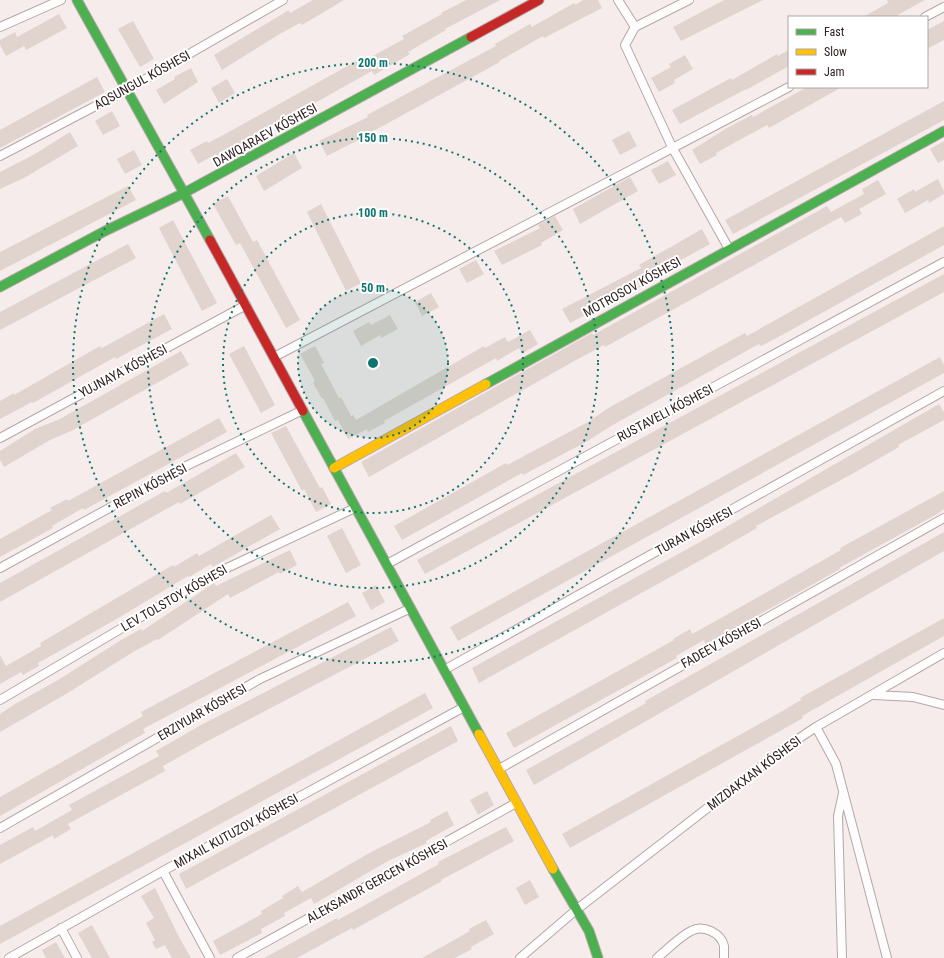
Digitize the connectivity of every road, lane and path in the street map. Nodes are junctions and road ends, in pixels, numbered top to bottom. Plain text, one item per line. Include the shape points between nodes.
1 (61, 0) edge
2 (77, 0) edge
3 (283, 0) edge
4 (539, 0) edge
5 (618, 0) edge
6 (689, 0) edge
7 (944, 7) edge
8 (927, 16) edge
9 (0, 27) edge
10 (635, 27) junction
11 (788, 88) edge
12 (128, 89) junction
13 (944, 131) edge
14 (672, 147) junction
15 (0, 156) edge
16 (184, 193) junction
17 (728, 249) junction
18 (944, 262) edge
19 (0, 287) edge
20 (246, 305) junction
21 (274, 357) junction
22 (944, 391) edge
23 (303, 410) junction
24 (0, 438) edge
25 (334, 468) junction
26 (355, 508) junction
27 (944, 518) edge
28 (387, 564) junction
29 (0, 568) edge
30 (411, 608) junction
31 (944, 653) edge
32 (444, 670) junction
33 (874, 695) junction
34 (0, 700) edge
35 (944, 705) edge
36 (464, 707) junction
37 (816, 727) junction
38 (499, 769) junction
39 (843, 792) junction
40 (516, 803) junction
41 (0, 828) edge
42 (163, 871) junction
43 (576, 910) junction
44 (60, 928) junction
45 (9, 958) edge
46 (77, 958) edge
47 (210, 958) edge
48 (237, 958) edge
49 (520, 958) edge
50 (598, 958) edge
51 (657, 958) edge
52 (724, 958) edge
53 (842, 958) edge
54 (887, 958) edge

1 - 9 street
2 - 12 street
3 - 12 street, AQSUNGUL KÓSHESI
4 - 16 street, DAWQARAEV KÓSHESI
5 - 10 street
6 - 10 street
7 - 8 street
10 - 14 street via 625,45
11 - 14 street
12 - 15 street, AQSUNGUL KÓSHESI
12 - 16 street
13 - 17 street, MOTROSOV KÓSHESI
14 - 17 street
14 - 21 street
16 - 19 street, DAWQARAEV KÓSHESI via 105,231
16 - 20 street
17 - 25 street, MOTROSOV KÓSHESI
18 - 28 street, RUSTAVELI KÓSHESI
20 - 21 street
20 - 24 street, YUJNAYA KÓSHESI
21 - 23 street
22 - 32 street, TURAN KÓSHESI
23 - 25 street
23 - 29 street, REPIN KÓSHESI via 182,468
25 - 26 street
26 - 28 street
26 - 34 street, LEV TOLSTOY KÓSHESI via 212,575
27 - 38 street, FADEEV KÓSHESI
28 - 30 street
30 - 32 street
30 - 41 street, ERZIYUAR KÓSHESI via 260,679
31 - 33 street, MIZDAKXAN KÓSHESI
32 - 36 street
33 - 35 street via 913,697
33 - 37 street, MIZDAKXAN KÓSHESI
36 - 38 street
36 - 42 street, MIXAIL KUTUZOV KÓSHESI
37 - 39 street via 836,764
37 - 43 street, MIZDAKXAN KÓSHESI via 786,747
38 - 40 street
39 - 53 street via 838,816
39 - 54 street
40 - 43 street
40 - 48 street, ALEKSANDR GERCEN KÓSHESI
42 - 44 street, MIXAIL KUTUZOV KÓSHESI
42 - 47 street
43 - 49 street, MIZDAKXAN KÓSHESI
43 - 50 street via 589,931
44 - 45 street, MIXAIL KUTUZOV KÓSHESI
44 - 46 street
51 - 52 street via 692,930 703,928 719,937 724,944

